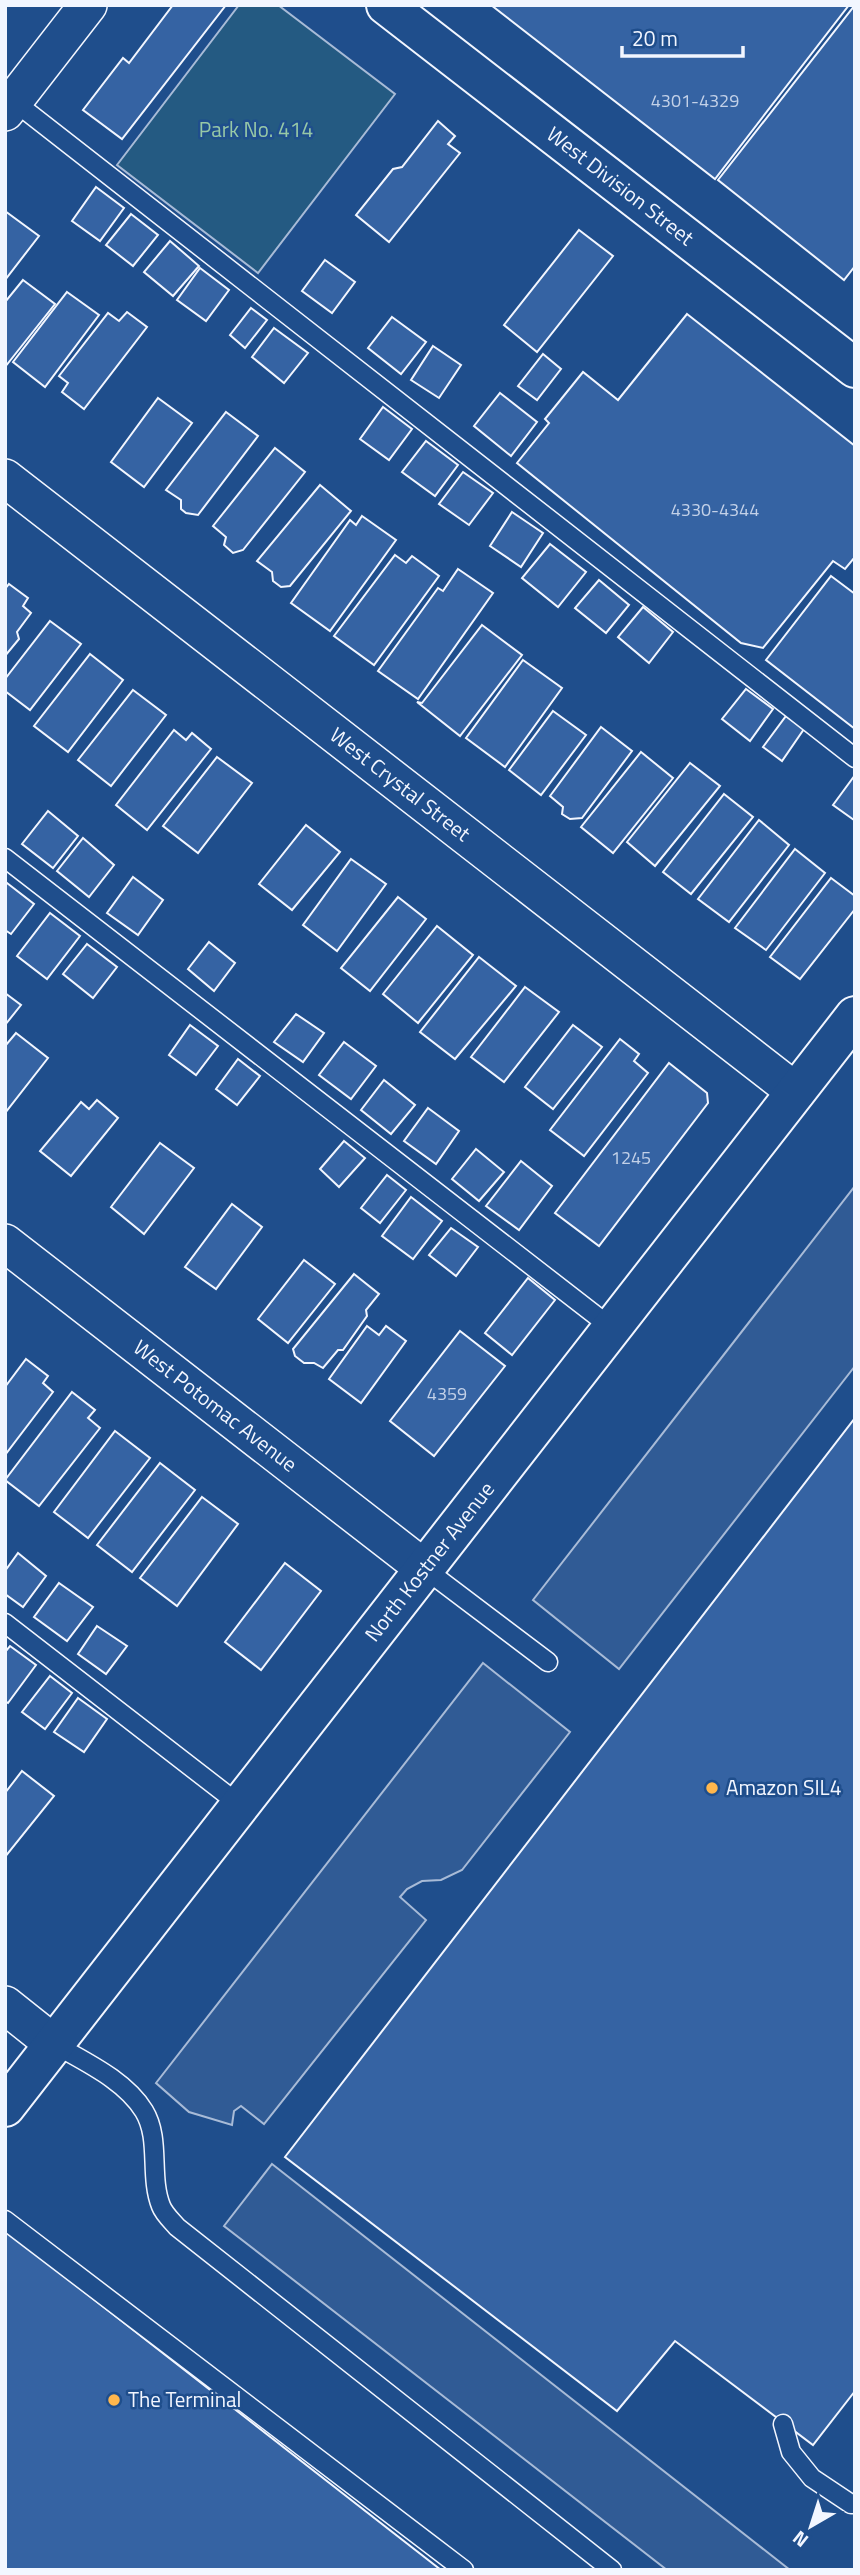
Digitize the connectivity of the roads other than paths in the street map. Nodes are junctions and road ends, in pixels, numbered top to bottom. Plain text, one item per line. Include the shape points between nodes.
1 (88, 5) edge
2 (386, 5) edge
3 (8, 103) edge
4 (855, 368) edge
5 (5, 478) edge
6 (855, 758) edge
7 (5, 858) edge
8 (855, 1016) edge
9 (796, 1092) junction
10 (5, 1243) edge
11 (612, 1328) junction
12 (425, 1569) junction
13 (5, 1623) edge
14 (548, 1662) dead end
15 (240, 1805) junction
16 (5, 2005) edge
17 (54, 2044) junction
18 (5, 2107) edge
19 (5, 2220) edge
20 (783, 2424) dead end
21 (855, 2504) edge
22 (464, 2570) edge
23 (612, 2570) edge

1 - 3 street
2 - 4 street, West Division Street
3 - 6 lane
5 - 9 street, West Crystal Street
7 - 11 lane
8 - 9 street, North Kostner Avenue
9 - 11 street, North Kostner Avenue
10 - 12 street, West Potomac Avenue
11 - 12 street, North Kostner Avenue
12 - 14 lane
12 - 15 street, North Kostner Avenue
13 - 15 lane
15 - 17 street, North Kostner Avenue
16 - 17 street
17 - 18 street, North Kostner Avenue
17 - 23 lane via 104,2073 146,2113 162,2208 177,2227
19 - 22 lane
20 - 21 lane via 791,2452 812,2478

